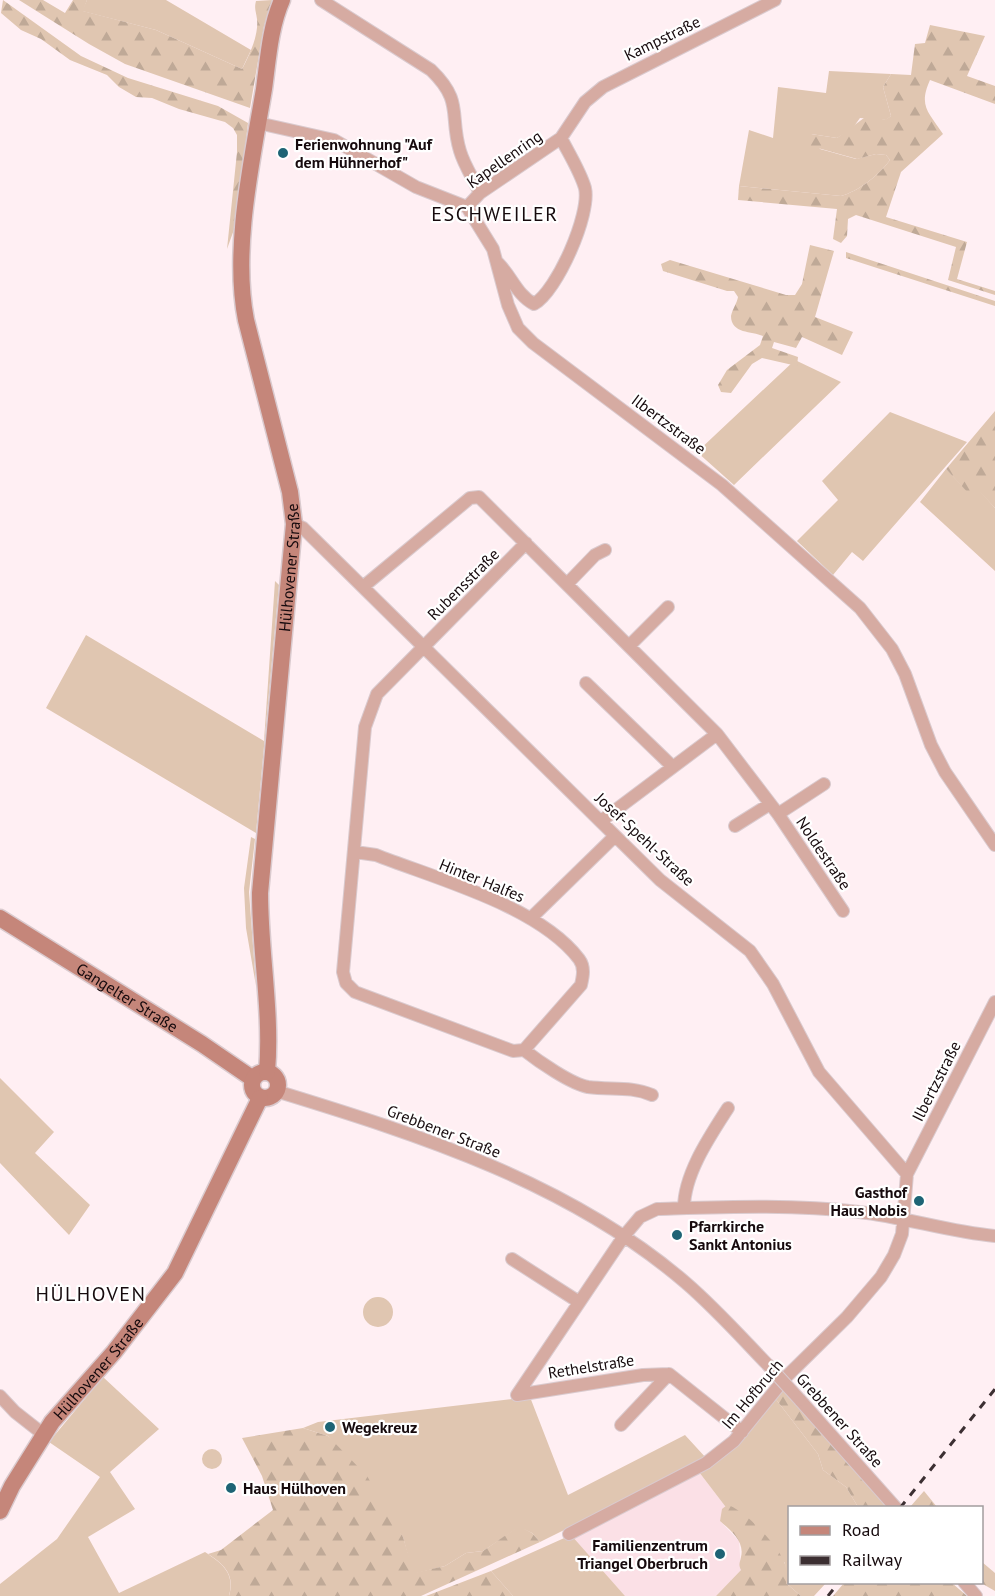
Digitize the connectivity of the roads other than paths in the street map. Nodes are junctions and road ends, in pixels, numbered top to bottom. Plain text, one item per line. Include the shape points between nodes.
1 (282, 0) edge
2 (321, 0) edge
3 (775, 0) edge
4 (573, 118) joint
5 (258, 123) junction
6 (561, 138) junction
7 (480, 193) junction
8 (467, 207) junction
9 (497, 262) junction
10 (294, 524) junction
11 (526, 543) junction
12 (605, 550) dead end
13 (567, 584) junction
14 (364, 586) junction
15 (668, 607) dead end
16 (630, 645) junction
17 (424, 647) junction
18 (586, 683) dead end
19 (717, 734) junction
20 (673, 767) junction
21 (824, 784) dead end
22 (774, 809) junction
23 (601, 821) junction
24 (735, 826) dead end
25 (615, 836) junction
26 (995, 845) edge
27 (355, 852) junction
28 (843, 910) dead end
29 (0, 918) edge
30 (531, 918) junction
31 (995, 1002) edge
32 (524, 1050) junction
33 (260, 1076) junction
34 (276, 1091) junction
35 (652, 1095) dead end
36 (260, 1098) junction
37 (728, 1108) dead end
38 (907, 1174) junction
39 (684, 1208) junction
40 (902, 1218) junction
41 (624, 1236) junction
42 (995, 1236) edge
43 (512, 1259) dead end
44 (579, 1302) junction
45 (669, 1374) junction
46 (0, 1396) edge
47 (621, 1425) dead end
48 (742, 1432) junction
49 (43, 1434) junction
50 (894, 1506) edge
51 (0, 1511) edge
52 (569, 1534) dead end
53 (966, 1584) edge
54 (976, 1596) edge

1 - 5 main road, Hülhovener Straße
2 - 7 street via 431,70 443,82 456,112 460,151
3 - 4 street, Kampstraße via 603,87
4 - 6 street, Kapellenring
5 - 8 street via 334,140 407,183
5 - 10 main road, Hülhovener Straße via 242,243 241,295 290,492
6 - 7 street, Kapellenring
6 - 9 street, Kapellenring via 579,173 586,201 581,225 559,273 542,299 534,304 522,297
7 - 8 street, Kapellenring
8 - 9 street, Ilbertzstraße
9 - 26 street, Ilbertzstraße via 511,313 518,328 533,343 722,485 878,628 905,674 940,763
10 - 14 street, Josef-Spehl-Straße
10 - 33 main road, Hülhovener Straße via 260,893 268,1026
11 - 13 street, Noldestraße
11 - 14 street, Noldestraße via 479,497 470,498
11 - 17 street, Rubensstraße
12 - 13 street
13 - 16 street, Noldestraße
14 - 17 street, Josef-Spehl-Straße
15 - 16 street
16 - 19 street, Noldestraße
17 - 23 street, Josef-Spehl-Straße
17 - 27 street via 377,694 370,708 365,727
18 - 20 street
19 - 20 street
19 - 22 street, Noldestraße
20 - 23 street
21 - 22 street, Noldestraße
22 - 24 street, Noldestraße
22 - 28 street, Noldestraße
23 - 25 street, Josef-Spehl-Straße
25 - 30 street
25 - 38 street, Josef-Spehl-Straße via 660,880 750,951 773,984 819,1072
27 - 30 street, Hinter Halfes via 376,855
27 - 32 street via 343,972 346,983 365,996 513,1051
29 - 33 main road, Gangelter Straße
30 - 32 street, Hinter Halfes via 580,960 584,972 581,985
31 - 38 street, Ilbertzstraße
32 - 35 street via 586,1087 636,1088
33 - 34 main road via 276,1080
33 - 36 main road via 252,1090
34 - 36 main road via 269,1098
34 - 41 street, Grebbener Straße via 390,1125 470,1156
36 - 49 main road, Hülhovener Straße via 175,1273
37 - 39 street via 701,1151 684,1194
38 - 40 street
39 - 40 street via 823,1208
39 - 41 street via 657,1209 640,1217
40 - 42 street via 960,1233
40 - 48 street, Im Hofbruch via 898,1244 881,1277 786,1377
41 - 44 street
41 - 50 street, Grebbener Straße, bridge via 687,1284 767,1364
43 - 44 street
44 - 45 street, Rethelstraße via 518,1395
45 - 47 street
45 - 48 street
46 - 49 street
48 - 52 street, Im Hofbruch via 706,1463
49 - 51 main road, Hülhovener Straße
53 - 54 street

